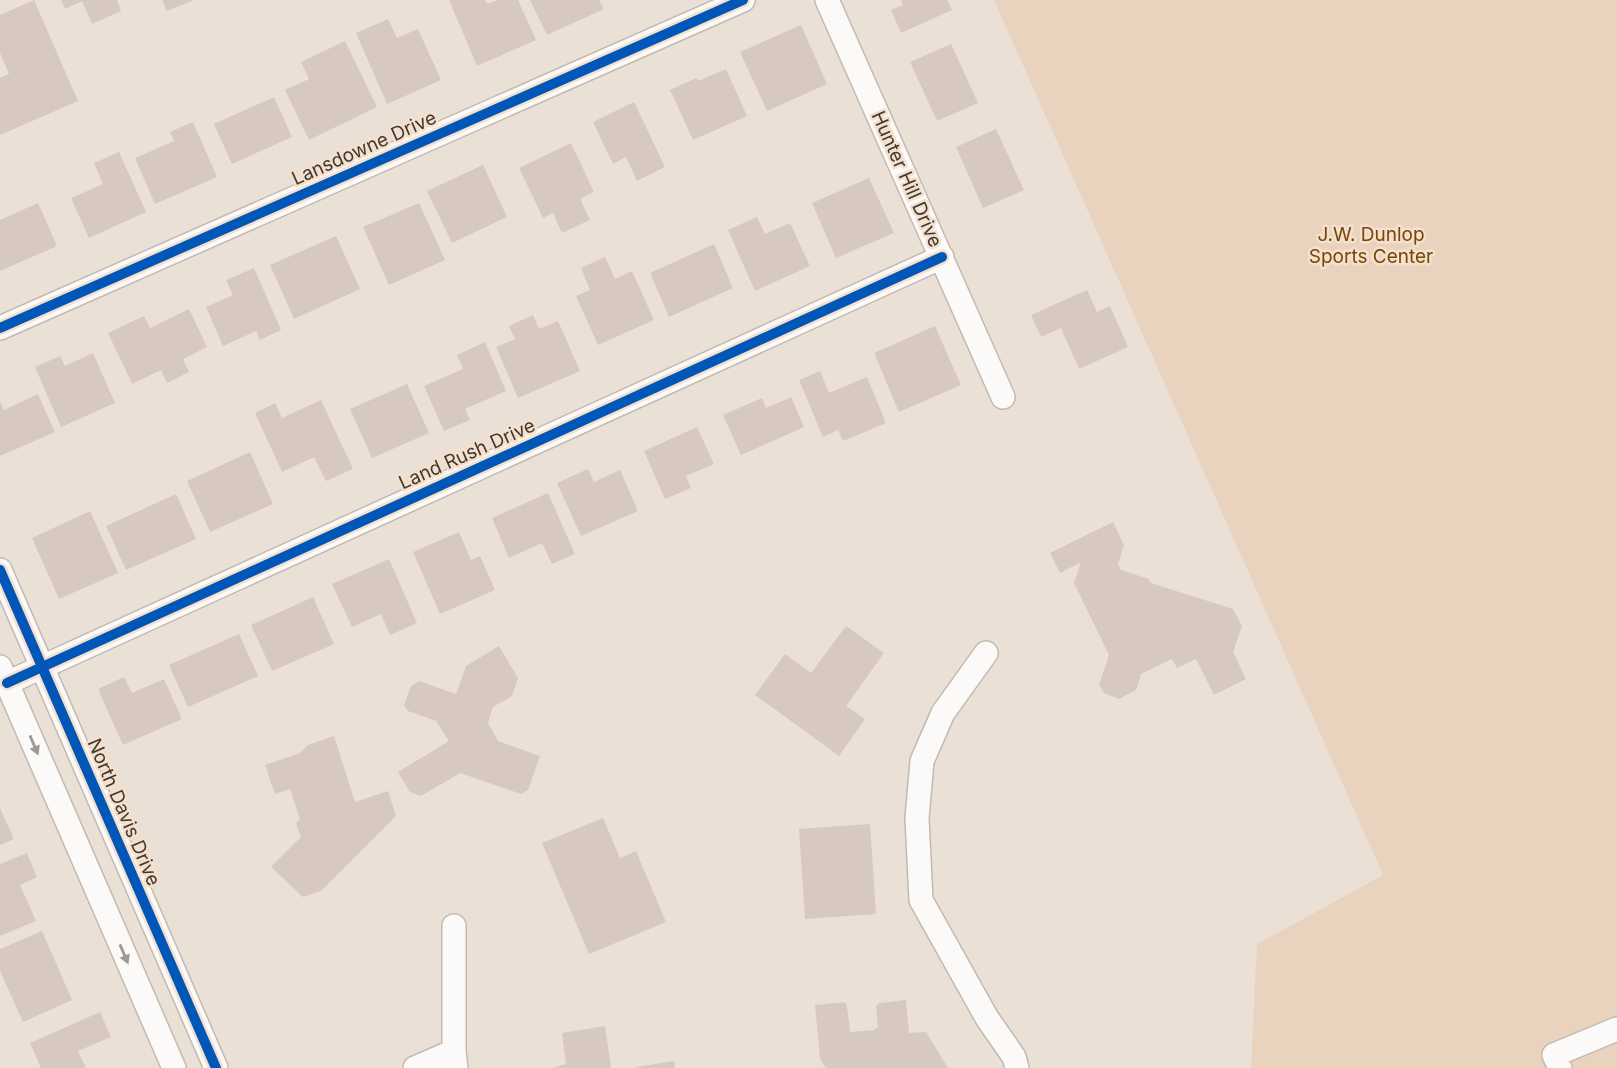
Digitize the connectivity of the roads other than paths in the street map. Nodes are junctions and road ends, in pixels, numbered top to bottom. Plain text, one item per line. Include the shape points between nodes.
1 (743, 0) edge
2 (827, 0) edge
3 (942, 257) junction
4 (0, 328) edge
5 (1003, 397) dead end
6 (0, 570) edge
7 (986, 653) dead end
8 (42, 667) junction
9 (3, 675) edge
10 (454, 926) dead end
11 (1617, 1029) edge
12 (455, 1059) edge
13 (174, 1068) edge
14 (216, 1068) edge
15 (415, 1068) edge
16 (1017, 1068) edge
17 (1560, 1068) edge

1 - 4 street, Lansdowne Drive
2 - 3 street, Hunter Hill Drive
3 - 5 street, Hunter Hill Drive
3 - 8 street, Land Rush Drive
6 - 8 street, North Davis Drive
7 - 16 street via 943,713 922,761 917,818 921,900
8 - 9 street, Land Rush Drive
8 - 14 street, North Davis Drive
9 -> 13 street
10 - 12 street
11 - 17 street via 1554,1055
12 - 15 street

